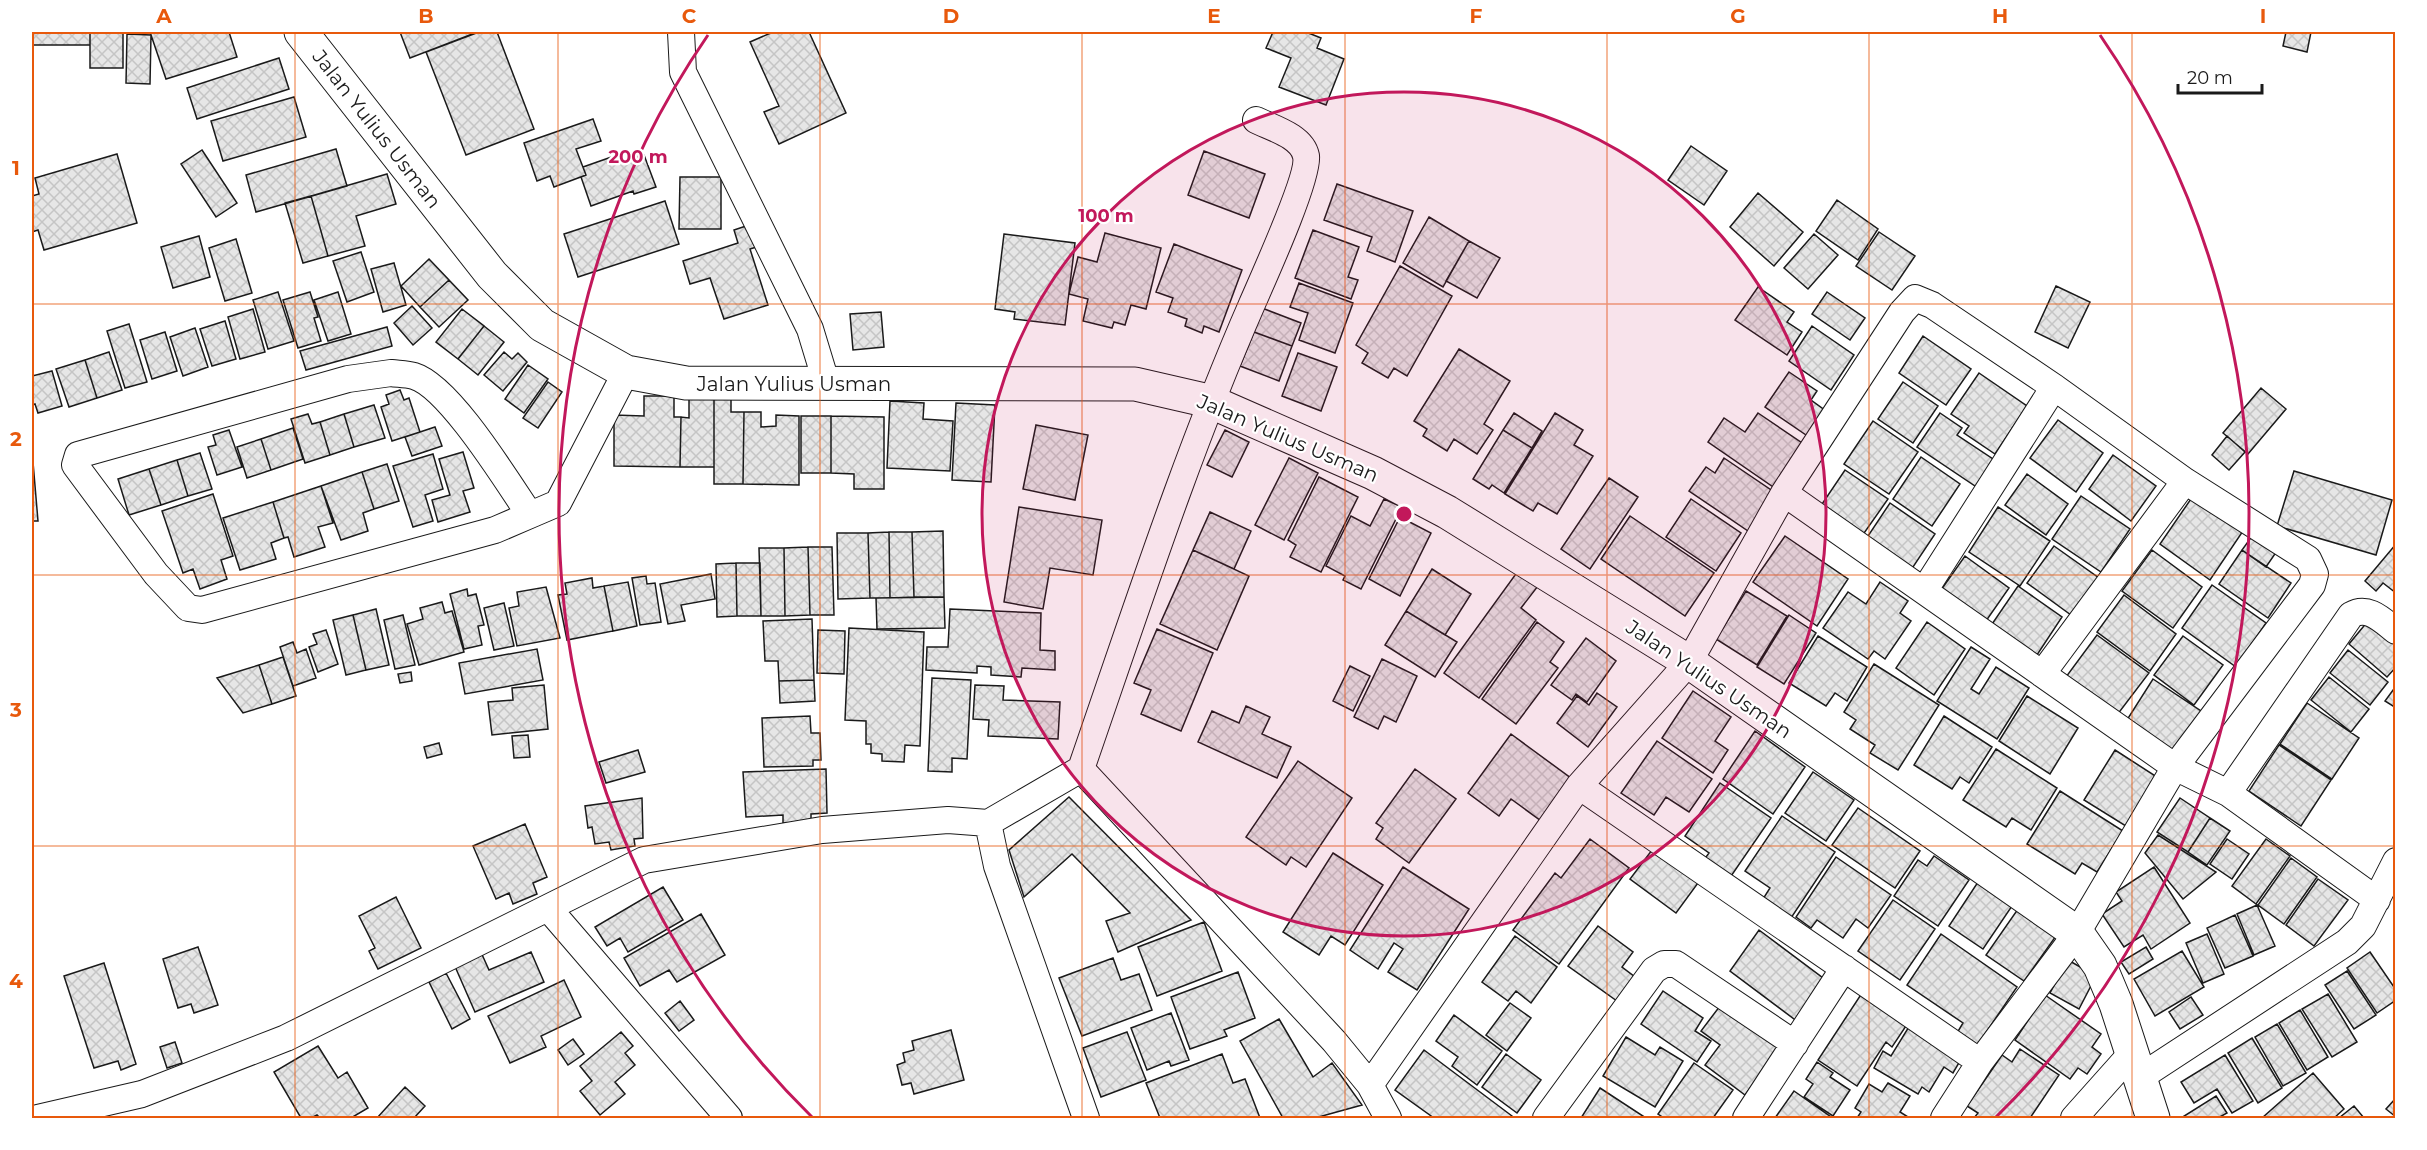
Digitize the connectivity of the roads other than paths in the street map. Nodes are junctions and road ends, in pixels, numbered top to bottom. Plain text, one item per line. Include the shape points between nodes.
1 (301, 32) edge
2 (681, 32) edge
3 (1256, 120) dead end
4 (626, 372) junction
5 (827, 385) junction
6 (2054, 387) junction
7 (1209, 401) junction
8 (2186, 481) junction
9 (1784, 493) junction
10 (530, 515) junction
11 (1924, 591) junction
12 (2396, 631) edge
13 (1689, 662) junction
14 (2043, 674) junction
15 (2175, 767) junction
16 (1081, 769) junction
17 (1579, 786) junction
18 (2228, 794) junction
19 (988, 823) junction
20 (2396, 861) edge
21 (2377, 900) junction
22 (548, 908) junction
23 (2077, 933) junction
24 (1844, 969) junction
25 (1795, 1044) junction
26 (1980, 1062) junction
27 (2135, 1065) junction
28 (1370, 1085) junction
29 (723, 1117) edge
30 (47, 1118) edge
31 (1086, 1119) edge
32 (1388, 1119) edge
33 (1546, 1119) edge
34 (1746, 1119) edge
35 (1944, 1119) edge
36 (2074, 1119) edge
37 (2153, 1119) edge

1 - 4 street, Jalan Yulius Usman via 492,275 542,325
2 - 5 street via 684,72 810,329
3 - 7 street via 1290,136 1302,146 1307,157 1277,247
4 - 5 street, Jalan Yulius Usman via 686,383
4 - 10 street via 558,503
5 - 7 street, Jalan Yulius Usman via 1135,384
6 - 8 street
6 - 9 street via 1932,305 1915,298
6 - 11 street
7 - 13 street, Jalan Yulius Usman via 1373,473 1447,512
7 - 16 street
8 - 14 street
8 - 15 street via 2308,560 2315,579
9 - 11 street
9 - 13 street
10 - 10 street via 495,531 202,610 188,608 156,574 75,465 78,455 348,379 391,373 416,376 436,390 477,437
11 - 14 street
12 - 18 street via 2375,615 2362,611 2350,615
13 - 17 street
13 - 23 street, Jalan Yulius Usman
14 - 15 street
15 - 18 street
15 - 23 street
16 - 19 street
16 - 28 street via 1334,1041
17 - 24 street
17 - 28 street
18 - 21 street
19 - 22 street via 948,820 822,830 644,860
19 - 31 street via 997,866
20 - 21 street
21 - 27 street via 2363,926 2347,942
22 - 29 street
22 - 30 street via 286,1038 142,1094
23 - 26 street
23 - 27 street via 2100,966
24 - 25 street
24 - 26 street
25 - 33 street via 1676,964 1664,964 1654,970 1631,1000
25 - 34 street
26 - 35 street
27 - 36 street
27 - 37 street
28 - 32 street

